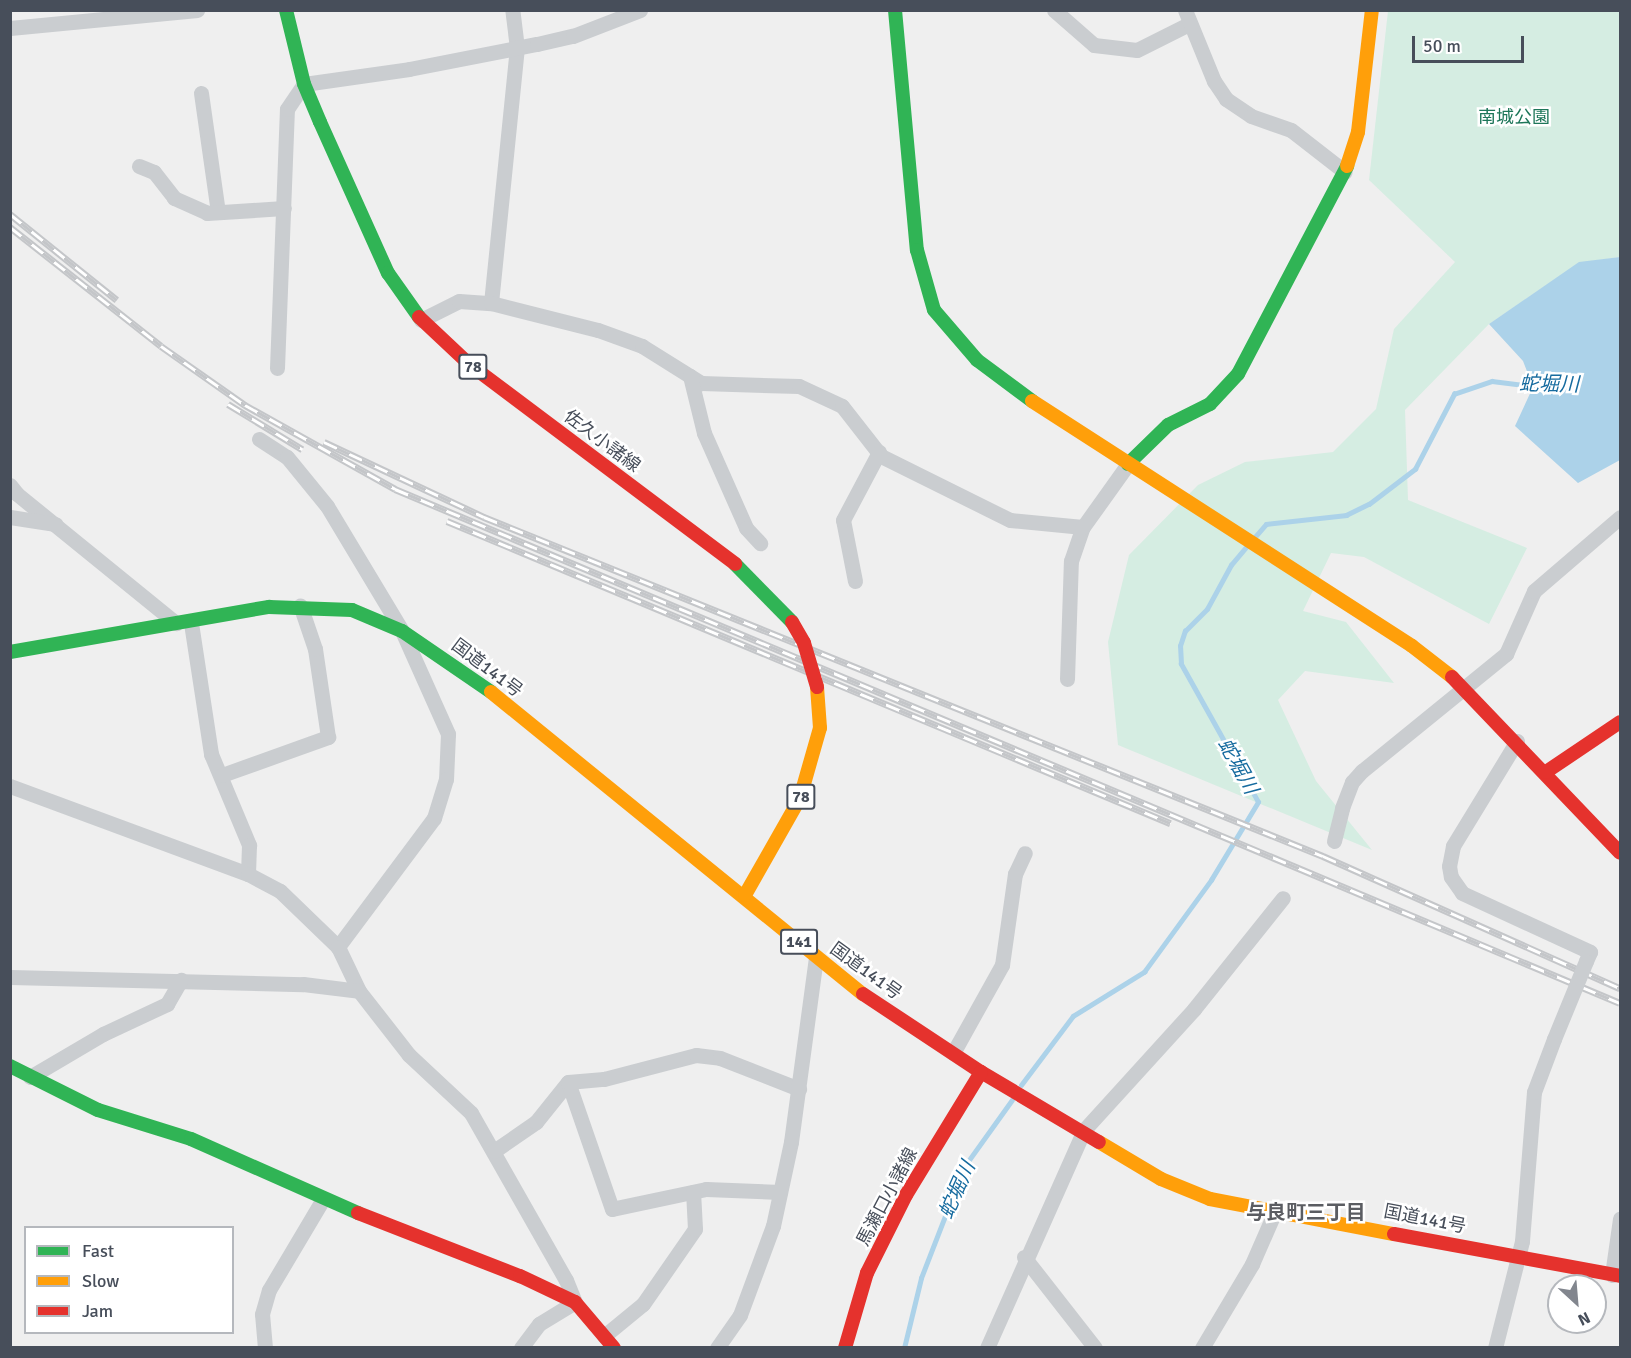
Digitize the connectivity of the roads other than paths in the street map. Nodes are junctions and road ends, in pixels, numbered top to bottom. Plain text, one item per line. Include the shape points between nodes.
1 (197, 10) edge
2 (286, 10) edge
3 (512, 10) edge
4 (640, 10) edge
5 (895, 10) edge
6 (1054, 10) edge
7 (1372, 10) edge
8 (613, 17) edge
9 (1187, 17) edge
10 (10, 28) edge
11 (517, 48) junction
12 (304, 84) junction
13 (201, 93) dead end
14 (139, 166) dead end
15 (1345, 172) junction
16 (284, 208) junction
17 (218, 212) junction
18 (491, 303) junction
19 (421, 320) junction
20 (277, 368) dead end
21 (690, 376) junction
22 (259, 439) dead end
23 (879, 452) junction
24 (1128, 465) junction
25 (10, 485) edge
26 (10, 517) edge
27 (1620, 517) edge
28 (55, 524) junction
29 (1083, 527) junction
30 (760, 543) dead end
31 (855, 581) dead end
32 (300, 605) junction
33 (185, 624) junction
34 (402, 632) junction
35 (10, 652) edge
36 (1067, 679) dead end
37 (1466, 688) junction
38 (1620, 722) edge
39 (1517, 741) junction
40 (1546, 772) junction
41 (222, 775) junction
42 (10, 786) edge
43 (1334, 841) dead end
44 (1025, 853) dead end
45 (1620, 853) edge
46 (248, 874) junction
47 (745, 895) junction
48 (1283, 898) dead end
49 (338, 947) junction
50 (816, 957) junction
51 (10, 976) edge
52 (181, 980) junction
53 (358, 991) junction
54 (953, 1053) junction
55 (10, 1066) edge
56 (981, 1072) junction
57 (30, 1077) junction
58 (568, 1082) junction
59 (799, 1089) junction
60 (1084, 1130) junction
61 (494, 1151) junction
62 (693, 1192) junction
63 (780, 1192) junction
64 (323, 1199) junction
65 (1276, 1209) junction
66 (1620, 1219) edge
67 (1519, 1254) junction
68 (1024, 1257) junction
69 (1616, 1275) edge
70 (575, 1302) junction
71 (609, 1342) edge
72 (265, 1347) edge
73 (521, 1347) edge
74 (717, 1347) edge
75 (844, 1347) edge
76 (987, 1347) edge
77 (1095, 1347) edge
78 (1202, 1347) edge
79 (1495, 1347) edge

1 - 10 street
2 - 12 main road, 佐久小諸線 / 78
3 - 11 street
4 - 8 street
5 - 24 main road via 917,250 934,310 977,360
6 - 9 street via 1094,45 1137,50
7 - 15 main road via 1358,132
8 - 11 street
9 - 15 street via 1226,99 1251,116 1291,130
11 - 12 street
11 - 18 street
12 - 16 street via 287,109
12 - 19 main road, 佐久小諸線 / 78 via 388,273
13 - 17 street
14 - 17 street via 154,172 174,198 207,213
15 - 24 main road via 1238,374 1210,404 1168,425
16 - 17 street
16 - 20 street
18 - 19 street via 459,301
18 - 21 street via 598,330 642,346
19 - 47 main road, 佐久小諸線 / 78, bridge via 469,364 734,563 792,622 804,643 817,687 820,728 800,798
21 - 23 street via 701,383 800,386 842,406
21 - 30 street via 704,434 746,528
22 - 34 street via 287,457 327,506
23 - 29 street via 1010,520
23 - 31 street via 843,520
24 - 29 street
24 - 37 main road via 1412,646
25 - 28 street
26 - 28 street
27 - 37 street via 1534,591 1506,654
28 - 33 street
29 - 36 street via 1071,561
32 - 33 main road, 国道141号 / 141 via 269,607
32 - 34 main road, 国道141号 / 141 via 352,610
32 - 41 street via 315,649 328,737
33 - 35 main road, 国道141号 / 141
33 - 41 street via 211,754
34 - 47 main road, 国道141号 / 141 via 461,668
34 - 49 street via 448,734 446,778 434,818
37 - 39 main road
37 - 43 street via 1357,777 1342,808
38 - 40 main road
39 - 40 main road
39 - 67 street, bridge via 1449,856 1456,886 1590,952 1534,1092
40 - 45 main road
41 - 46 street via 249,845
42 - 46 street
44 - 54 street via 1015,874 1002,965
46 - 49 street via 280,891
47 - 50 main road, 国道141号 / 141
48 - 60 street via 1194,1009
49 - 53 street
50 - 54 main road, 国道141号 / 141
50 - 59 street
51 - 52 street
52 - 53 street via 303,984
52 - 57 street via 167,1004 103,1034
53 - 61 street via 409,1054 471,1113
54 - 56 main road, 国道141号 / 141
55 - 57 main road
56 - 60 main road, 国道141号 / 141
56 - 75 main road, 馬瀬口小諸線 via 867,1273
57 - 64 main road via 98,1110 191,1139
58 - 59 street via 604,1079 696,1055 720,1058
58 - 61 street via 536,1122
58 - 62 street via 612,1209
59 - 63 street
60 - 65 main road, 国道141号 / 141 via 1161,1179 1210,1199
60 - 68 street
61 - 70 street
62 - 63 street
62 - 71 street via 695,1229 643,1304
63 - 74 street via 773,1226 740,1315
64 - 70 main road via 520,1276
64 - 72 street via 269,1290 262,1314
65 - 67 main road, 国道141号 / 141
65 - 78 street via 1252,1264
66 - 69 street
67 - 69 main road, 国道141号 / 141
67 - 79 street
68 - 76 street
68 - 77 street
70 - 71 main road
70 - 73 street via 538,1324

